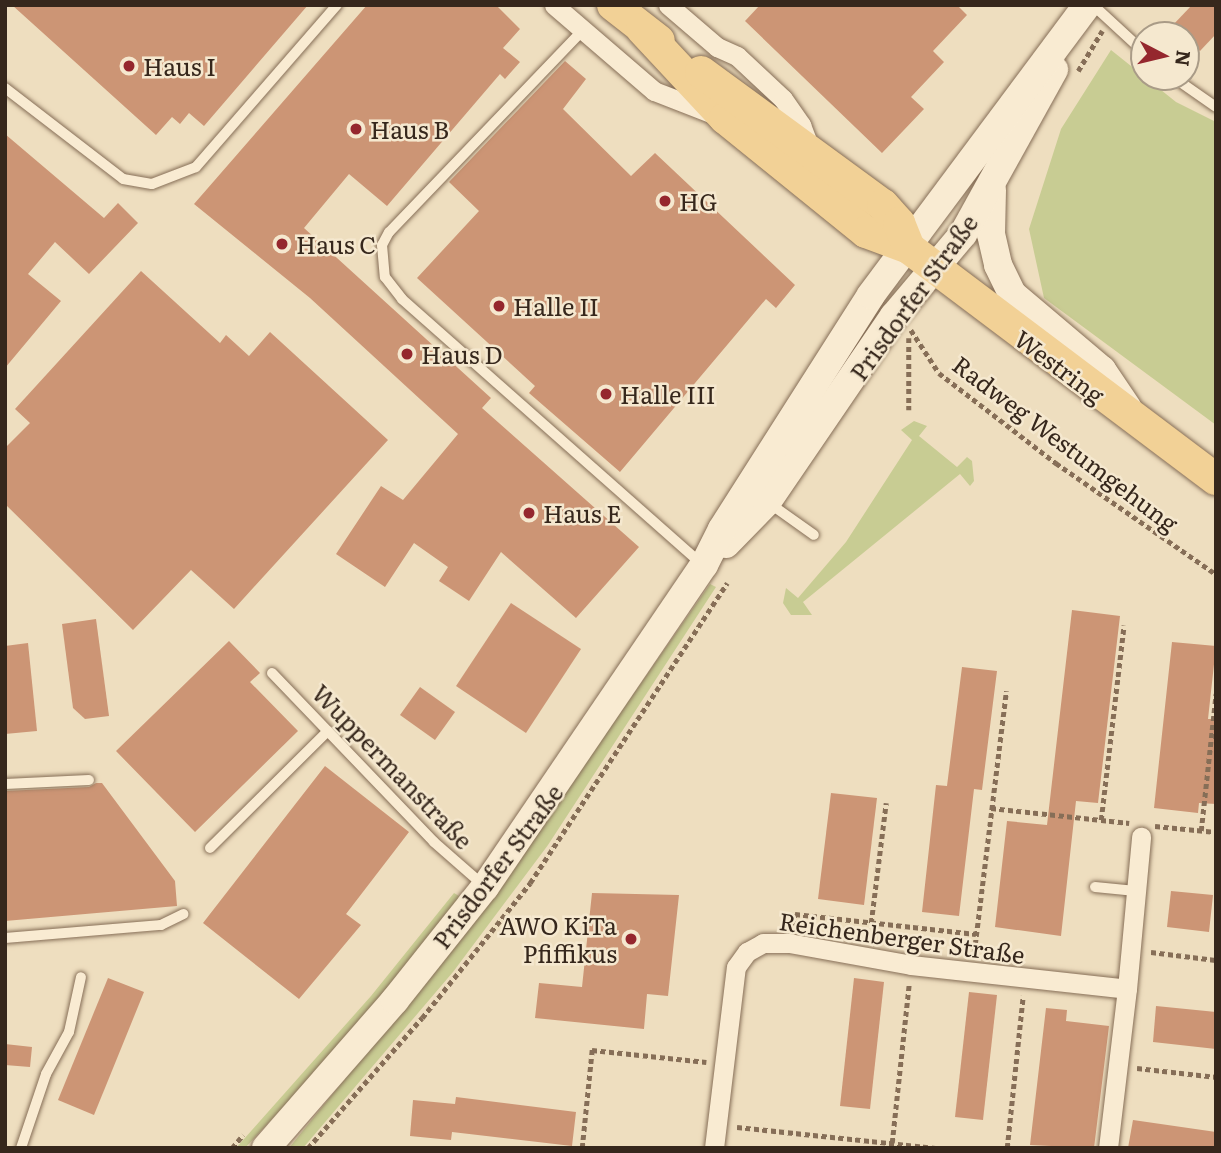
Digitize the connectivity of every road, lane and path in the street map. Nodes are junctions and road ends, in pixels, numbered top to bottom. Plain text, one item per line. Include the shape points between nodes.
1 (337, 5) edge
2 (554, 5) edge
3 (613, 5) edge
4 (668, 5) edge
5 (1090, 5) edge
6 (642, 29) junction
7 (583, 30) junction
8 (1130, 40) edge
9 (5, 88) edge
10 (1193, 91) edge
11 (1216, 107) edge
12 (724, 118) junction
13 (811, 153) junction
14 (992, 186) junction
15 (909, 248) junction
16 (935, 270) junction
17 (909, 410) dead end
18 (1138, 424) junction
19 (1216, 479) edge
20 (758, 495) junction
21 (814, 535) dead end
22 (704, 565) junction
23 (1216, 574) edge
24 (1124, 625) dead end
25 (272, 673) dead end
26 (1006, 691) dead end
27 (1216, 694) edge
28 (328, 731) junction
29 (89, 780) dead end
30 (5, 784) edge
31 (886, 803) dead end
32 (991, 808) junction
33 (1101, 820) junction
34 (1144, 829) junction
35 (1201, 831) junction
36 (1216, 832) edge
37 (210, 848) dead end
38 (485, 887) junction
39 (1095, 887) dead end
40 (1136, 891) junction
41 (184, 914) dead end
42 (871, 923) junction
43 (976, 934) junction
44 (5, 938) edge
45 (789, 943) junction
46 (1130, 949) junction
47 (1216, 960) edge
48 (911, 965) junction
49 (972, 972) junction
50 (81, 976) dead end
51 (1026, 978) junction
52 (1127, 989) junction
53 (723, 1064) junction
54 (1117, 1066) junction
55 (1216, 1077) edge
56 (717, 1125) junction
57 (892, 1143) junction
58 (21, 1148) edge
59 (266, 1148) edge
60 (582, 1148) edge
61 (714, 1148) edge
62 (938, 1148) edge
63 (1007, 1148) edge
64 (1108, 1148) edge

1 - 9 lane via 197,167 152,184 123,179
2 - 7 street
3 - 6 main road, Westring
4 - 13 street via 717,47 737,56 783,99 801,125
5 - 8 lane
5 - 14 main road, Prisdorfer Straße
5 - 15 main road, Prisdorfer Straße
6 - 12 main road, Westring
6 - 13 main road, Westring
7 - 12 street via 654,91
7 - 22 lane via 389,232 382,245 385,277 402,299
10 - 11 lane
12 - 15 main road, Westring via 866,232
13 - 15 main road, Westring via 883,205 899,223
14 - 16 main road, Prisdorfer Straße
14 - 18 main road via 991,234 998,265 1012,294 1101,370
15 - 16 main road, Westring
15 - 20 main road, Prisdorfer Straße via 871,295
16 - 18 main road, Westring
16 - 20 main road, Prisdorfer Straße via 894,316
17 - 23 path, Radweg Westumgehung via 908,327 939,373 1056,463
18 - 19 main road, Westring
20 - 21 lane
20 - 22 main road, Prisdorfer Straße
22 - 38 main road, Prisdorfer Straße
24 - 33 path
25 - 28 lane, Wuppermanstraße
26 - 32 path
27 - 35 path
28 - 37 lane
28 - 38 lane, Wuppermanstraße via 434,842
29 - 30 lane
31 - 42 path
32 - 33 path
32 - 43 path
33 - 34 path
34 - 35 path
34 - 40 street
35 - 36 path
38 - 59 main road, Prisdorfer Straße via 395,1000
39 - 40 lane
40 - 46 street
41 - 44 lane via 161,925
42 - 43 path
42 - 45 path via 795,914
43 - 49 path
45 - 48 street, Reichenberger Straße
45 - 53 street, Reichenberger Straße via 763,943 747,952 736,967
46 - 47 path
46 - 52 street
48 - 49 street, Reichenberger Straße
48 - 57 path
49 - 51 street, Reichenberger Straße
50 - 58 lane via 68,1032 46,1073
51 - 52 street, Reichenberger Straße
51 - 63 path
52 - 54 street
53 - 56 street, Reichenberger Straße
53 - 60 path via 592,1051
54 - 55 path
54 - 64 street
56 - 57 path
56 - 61 street, Reichenberger Straße
57 - 62 path

